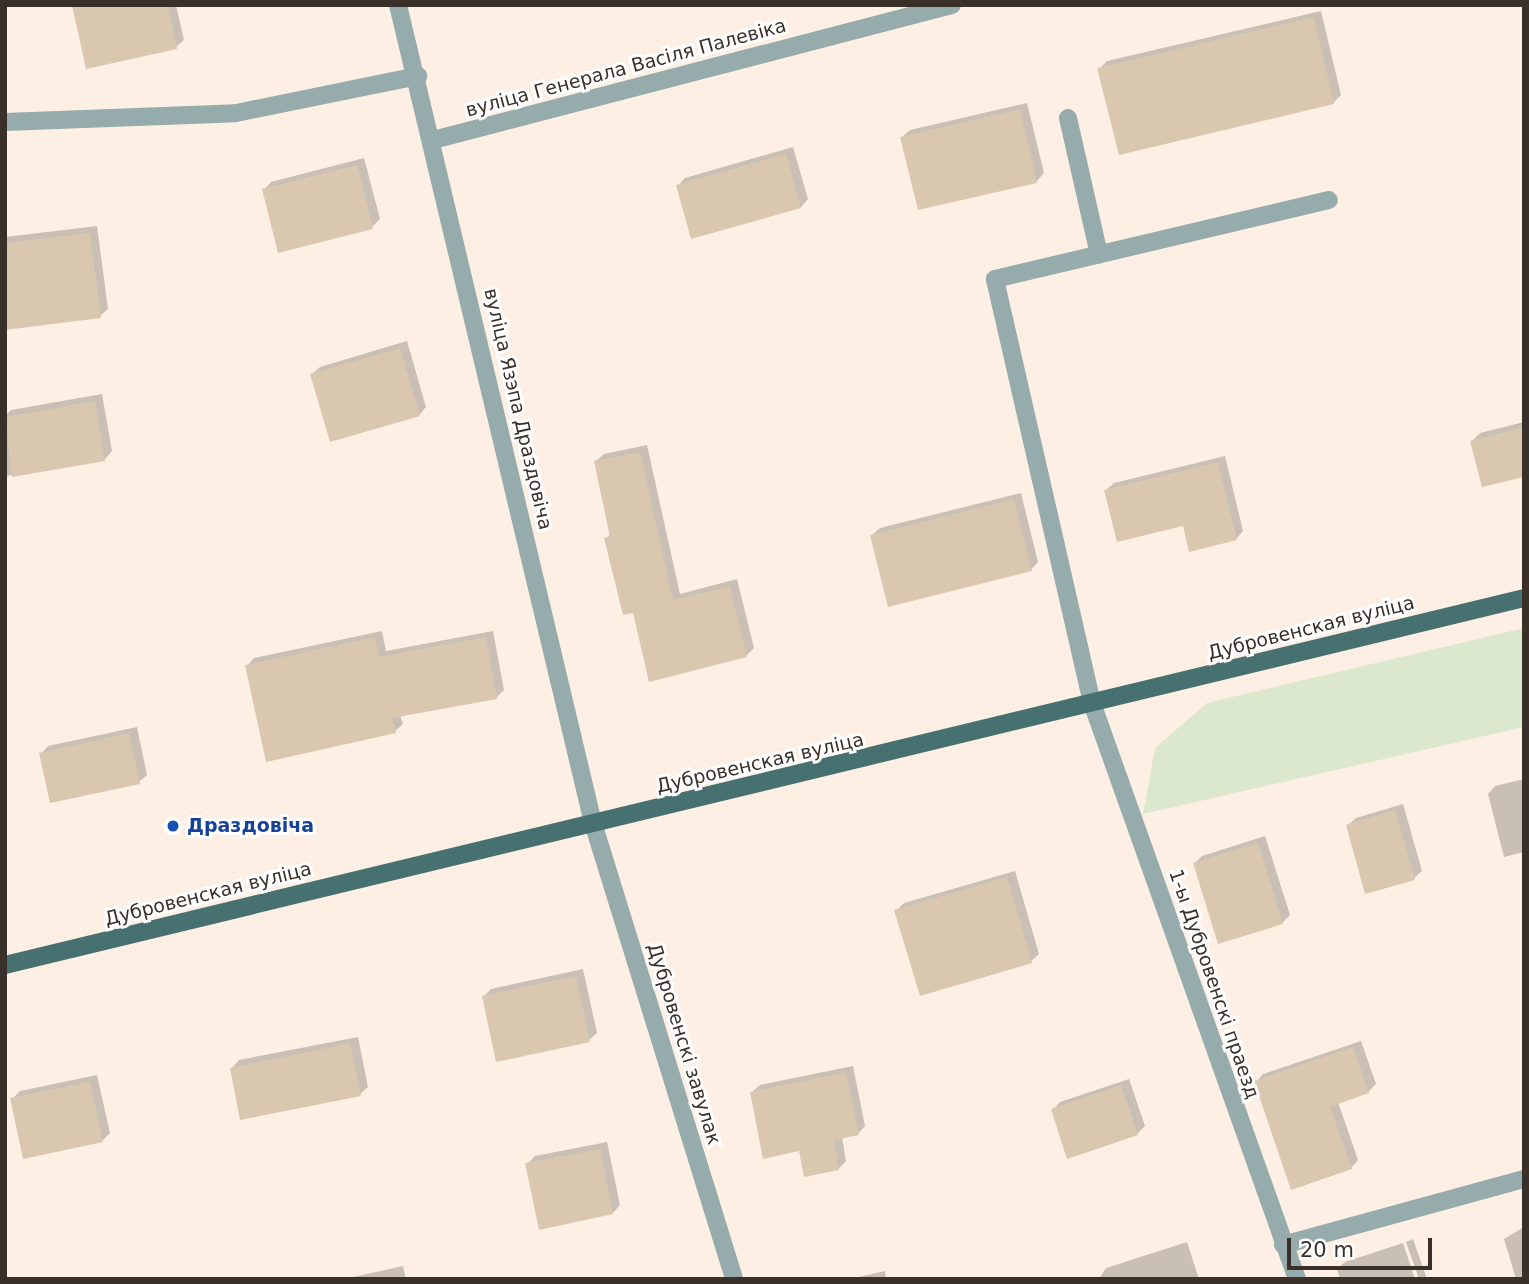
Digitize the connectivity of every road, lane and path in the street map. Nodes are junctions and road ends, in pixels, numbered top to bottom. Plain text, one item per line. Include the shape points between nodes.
1 (398, 5) edge
2 (952, 5) edge
3 (418, 76) junction
4 (1068, 118) dead end
5 (5, 122) edge
6 (433, 140) junction
7 (1329, 200) dead end
8 (1099, 255) junction
9 (1524, 598) edge
10 (1092, 703) junction
11 (593, 822) junction
12 (5, 965) edge
13 (1524, 1179) edge
14 (1283, 1245) junction
15 (734, 1279) edge
16 (1297, 1279) edge

1 - 3 street, вуліца Язэпа Драздовіча
2 - 6 street, вуліца Генерала Васіля Палевіка
3 - 5 street via 236,113
3 - 6 street, вуліца Язэпа Драздовіча
4 - 8 street
6 - 11 street, вуліца Язэпа Драздовіча
7 - 8 street
8 - 10 street, 1-ы Дубровенскі праезд via 995,279
9 - 10 main road, Дубровенская вуліца
10 - 11 main road, Дубровенская вуліца
10 - 14 street, 1-ы Дубровенскі праезд
11 - 12 main road, Дубровенская вуліца
11 - 15 street, Дубровенскі завулак
13 - 14 street
14 - 16 street, 1-ы Дубровенскі праезд

